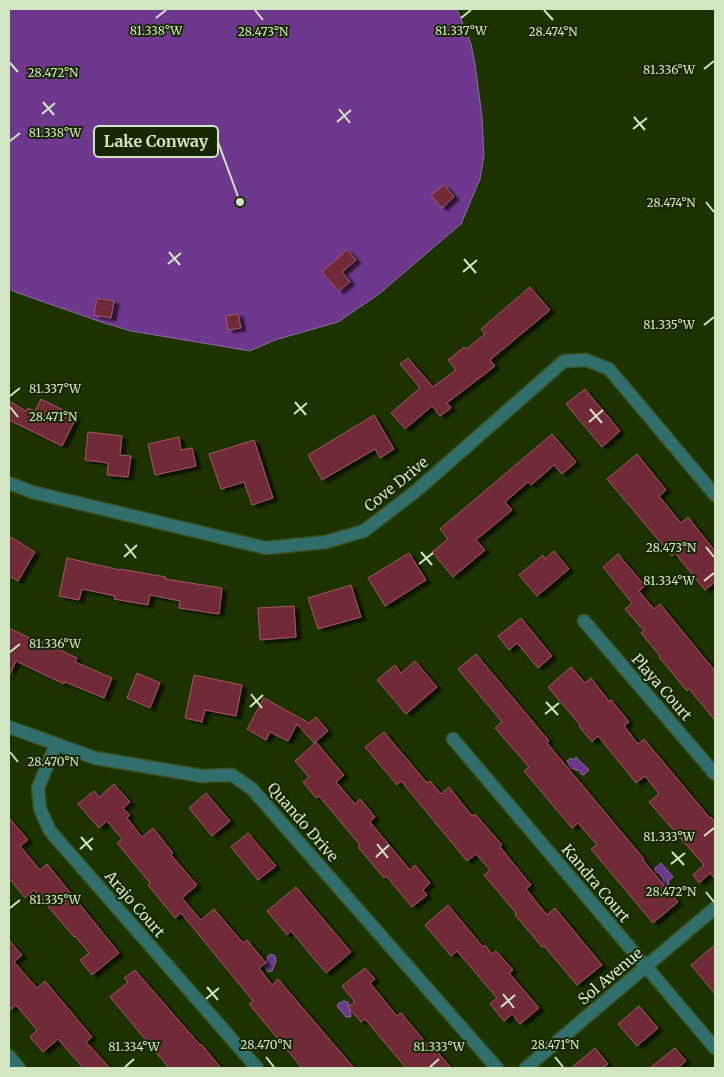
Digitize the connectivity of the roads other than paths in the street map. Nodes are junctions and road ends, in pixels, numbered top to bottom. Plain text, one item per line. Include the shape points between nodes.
1 (9, 483) edge
2 (715, 495) edge
3 (584, 621) dead end
4 (9, 726) edge
5 (453, 739) dead end
6 (56, 744) junction
7 (715, 774) edge
8 (715, 908) edge
9 (646, 966) junction
10 (715, 1048) edge
11 (9, 1056) edge
12 (19, 1068) edge
13 (256, 1068) edge
14 (497, 1068) edge
15 (526, 1068) edge

1 - 2 street, Cove Drive via 32,492 266,548 326,542 364,530 416,491 564,361 586,360 609,369
3 - 7 street, Playa Court
4 - 6 street, Quando Drive
5 - 9 street, Kandra Court
6 - 13 street, Arajo Court via 38,788 40,809 50,831
6 - 14 street, Quando Drive via 96,758 147,767 202,776 232,775 252,788
8 - 9 street, Sol Avenue
9 - 10 street, Kandra Court
9 - 15 street, Sol Avenue
11 - 12 street

